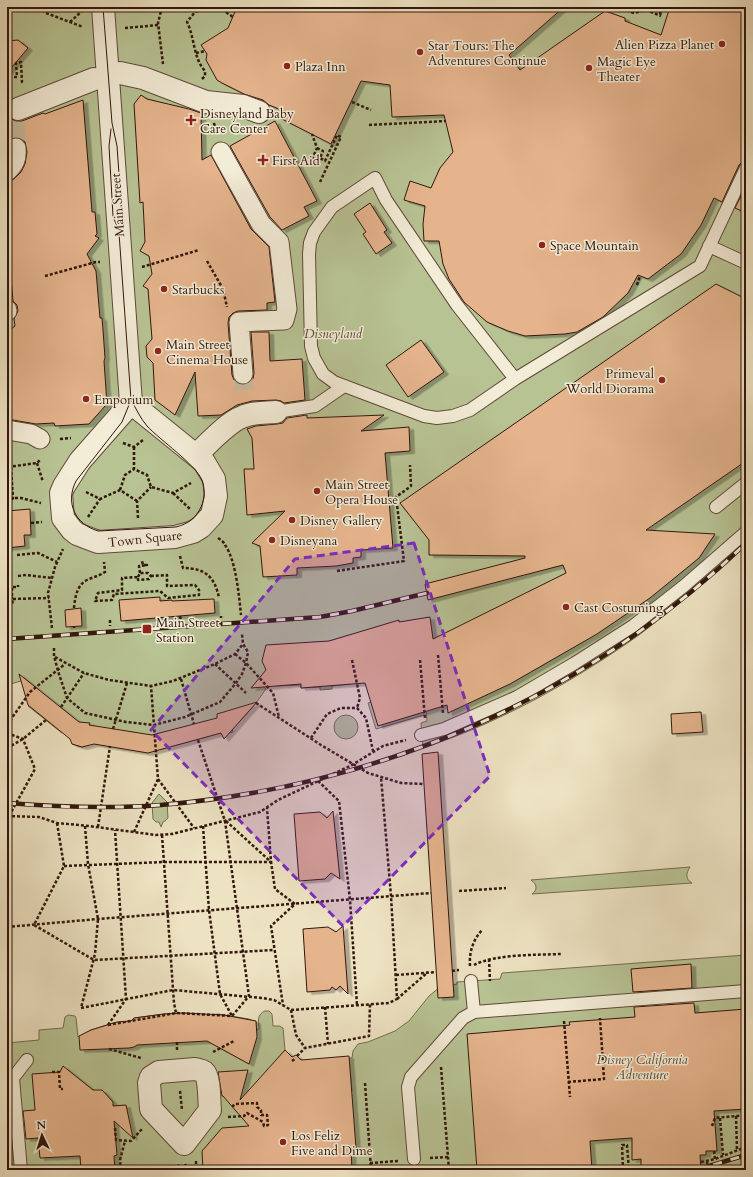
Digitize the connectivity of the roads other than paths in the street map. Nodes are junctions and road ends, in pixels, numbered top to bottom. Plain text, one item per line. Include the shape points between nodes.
1 (103, 7) edge
2 (120, 73) dead end
3 (94, 79) dead end
4 (259, 112) dead end
5 (17, 116) dead end
6 (16, 148) tunnel mouth
7 (221, 152) road end
8 (746, 168) edge
9 (7, 171) edge
10 (709, 246) junction
11 (746, 263) edge
12 (243, 374) tunnel mouth
13 (515, 379) junction
14 (344, 386) junction
15 (131, 403) junction
16 (276, 412) joint
17 (7, 430) edge
18 (40, 438) dead end
19 (196, 455) junction
20 (746, 483) edge
21 (716, 507) dead end
22 (746, 532) edge
23 (421, 736) road end
24 (471, 981) dead end
25 (746, 991) edge
26 (474, 1012) junction
27 (27, 1060) dead end
28 (10, 1078) edge
29 (414, 1159) dead end
30 (21, 1170) edge

1 - 15 street, Main Street
2 - 4 street via 143,78 206,102 243,106
3 - 5 street
6 - 9 street via 15,163
7 - 12 street via 261,224 279,242 287,308 284,320 239,322
8 - 10 lane
10 - 11 lane
10 - 13 lane via 700,266
13 - 14 lane via 470,410 436,418 424,416
13 - 14 lane via 457,305 386,200 375,178 332,207 314,232 310,243 310,322 314,358 323,374
14 - 16 lane via 315,406
15 - 19 street, Town Square
15 - 19 street, Town Square via 80,461 64,486 61,493 63,518 72,530 84,538 98,542 175,537 193,532 212,515 216,496 214,479 204,462
16 - 19 street via 239,418
17 - 18 street
20 - 21 lane
22 - 23 lane via 633,626 517,697 444,729
24 - 26 lane
25 - 26 lane
26 - 29 lane via 463,1018 411,1077 408,1087
27 - 28 lane
28 - 30 lane

